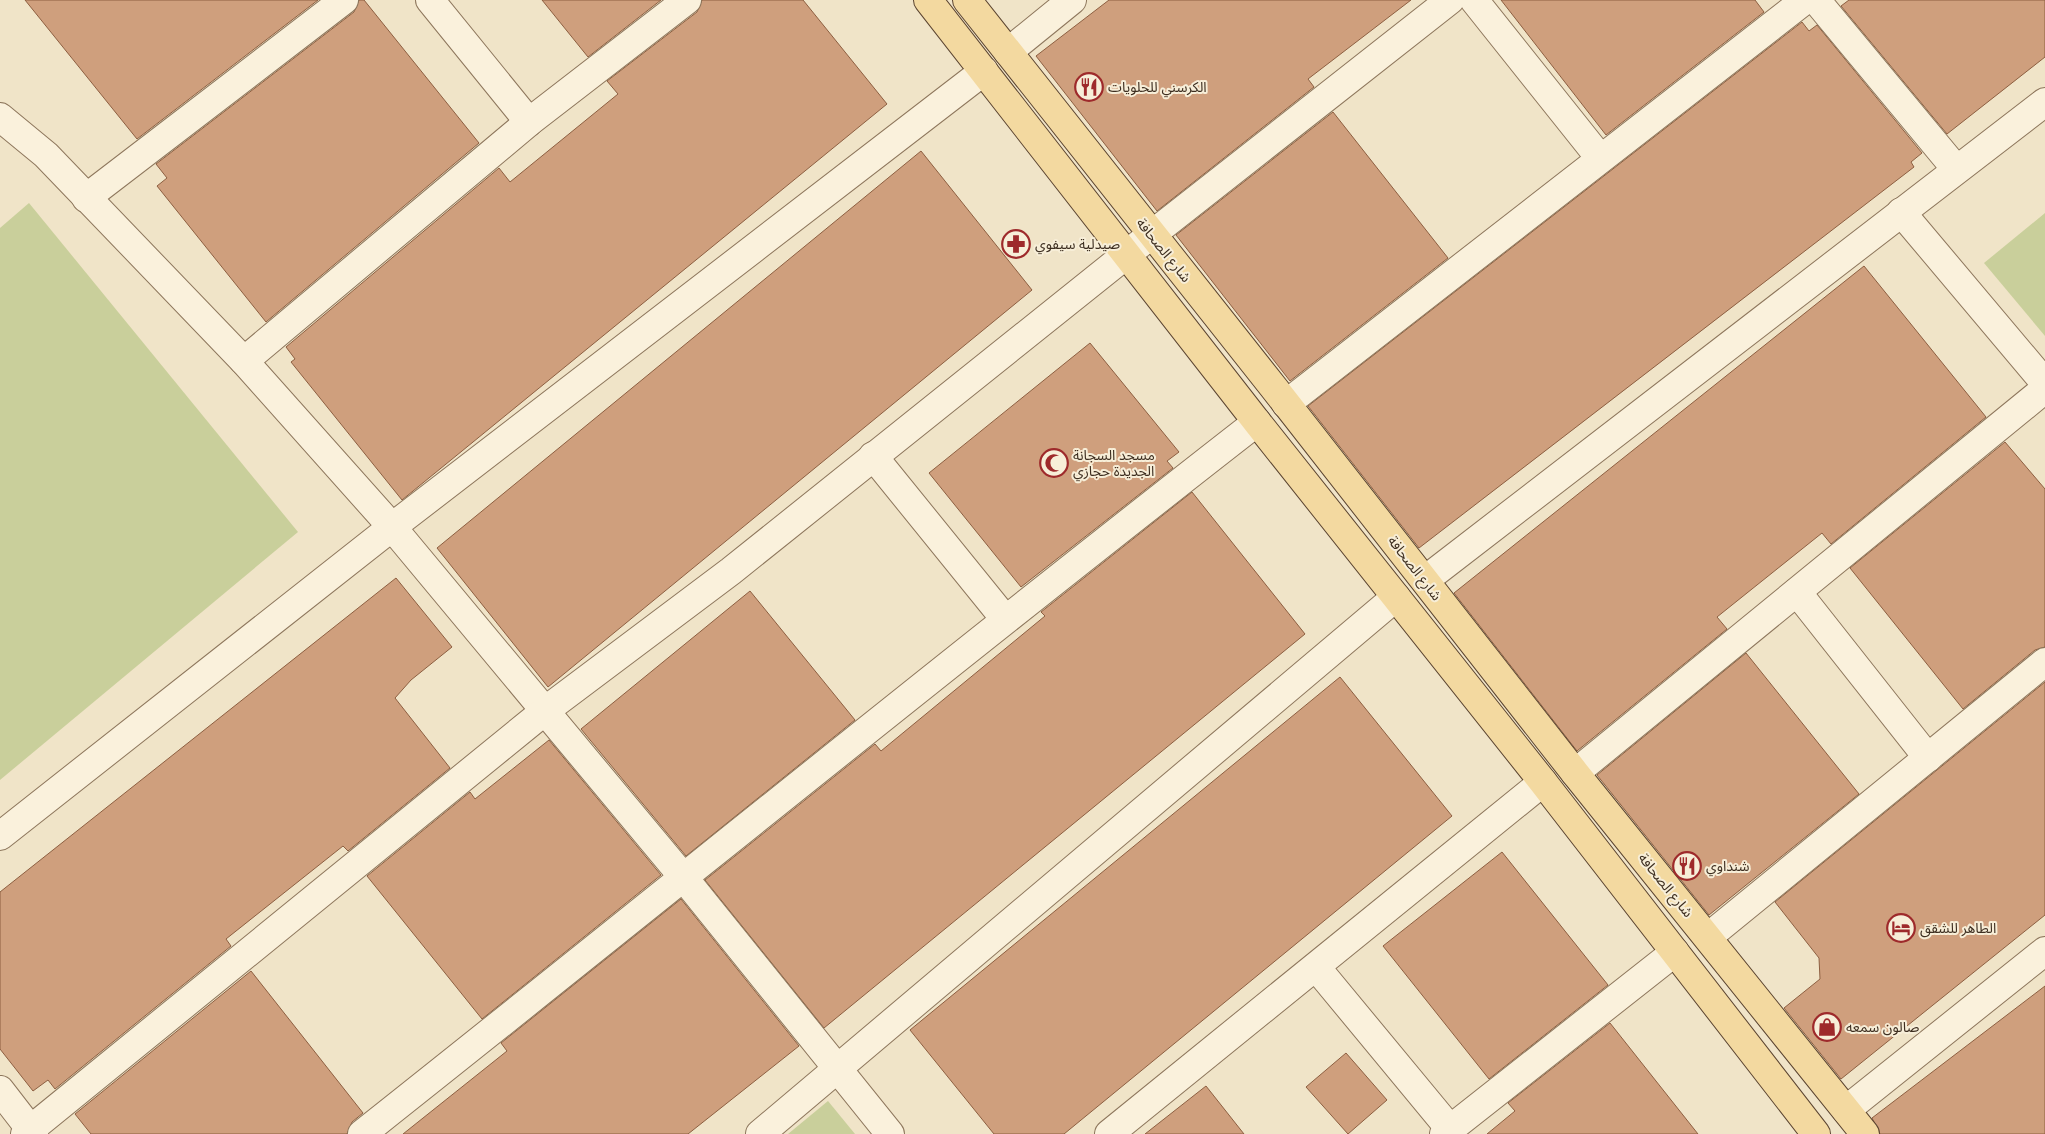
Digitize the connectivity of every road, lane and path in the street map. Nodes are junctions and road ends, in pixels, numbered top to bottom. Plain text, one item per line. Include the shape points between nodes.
1 (344, 0) edge
2 (430, 0) edge
3 (687, 0) edge
4 (928, 0) edge
5 (967, 0) edge
6 (1072, 0) edge
7 (1450, 0) edge
8 (1474, 0) edge
9 (1805, 0) edge
10 (1816, 0) edge
11 (1008, 52) junction
12 (984, 71) junction
13 (2045, 102) edge
14 (0, 118) edge
15 (529, 122) junction
16 (1600, 158) junction
17 (1956, 169) junction
18 (86, 198) junction
19 (1902, 212) junction
20 (1152, 235) junction
21 (1127, 254) junction
22 (244, 361) junction
23 (2045, 383) edge
24 (2045, 389) edge
25 (1286, 404) junction
26 (1257, 422) junction
27 (873, 456) junction
28 (392, 527) junction
29 (1425, 580) junction
30 (1797, 592) junction
31 (1396, 597) junction
32 (1005, 619) junction
33 (2045, 662) edge
34 (546, 710) junction
35 (1928, 758) junction
36 (1575, 773) junction
37 (1543, 782) junction
38 (0, 836) edge
39 (684, 878) junction
40 (1708, 937) junction
41 (2045, 951) edge
42 (1675, 952) junction
43 (1316, 967) junction
44 (838, 1070) junction
45 (0, 1090) edge
46 (1846, 1110) junction
47 (1447, 1132) edge
48 (30, 1133) edge
49 (362, 1134) edge
50 (760, 1134) edge
51 (890, 1134) edge
52 (1109, 1134) edge
53 (1816, 1134) edge
54 (1865, 1134) edge

1 - 18 street
2 - 15 street
3 - 15 street
4 - 12 main road
5 - 11 main road, شارع الصحافة
6 - 11 street
7 - 20 street
8 - 16 street
9 - 16 street
10 - 17 street
11 - 20 main road, شارع الصحافة
12 - 21 main road
12 - 28 street
13 - 17 street
14 - 18 street via 46,155
15 - 22 street
16 - 25 street
17 - 19 street
18 - 22 street
19 - 23 street
19 - 29 street
20 - 21 street
20 - 25 main road, شارع الصحافة
21 - 26 main road
21 - 27 street
22 - 28 street
24 - 30 street
25 - 29 main road, شارع الصحافة
26 - 31 main road
26 - 32 street
27 - 32 street
27 - 34 street via 731,570
28 - 34 street
28 - 38 street
29 - 36 main road, شارع الصحافة
30 - 35 street
30 - 36 street
31 - 37 main road
31 - 44 street
32 - 39 street
33 - 35 street
34 - 39 street
34 - 48 street
35 - 40 street
36 - 40 main road, شارع الصحافة
37 - 42 main road
37 - 43 street
39 - 44 street
39 - 49 street
40 - 46 main road, شارع الصحافة
41 - 46 street
42 - 47 street
42 - 53 main road
43 - 47 street
43 - 52 street
44 - 50 street
44 - 51 street
45 - 48 street
46 - 54 main road, شارع الصحافة

